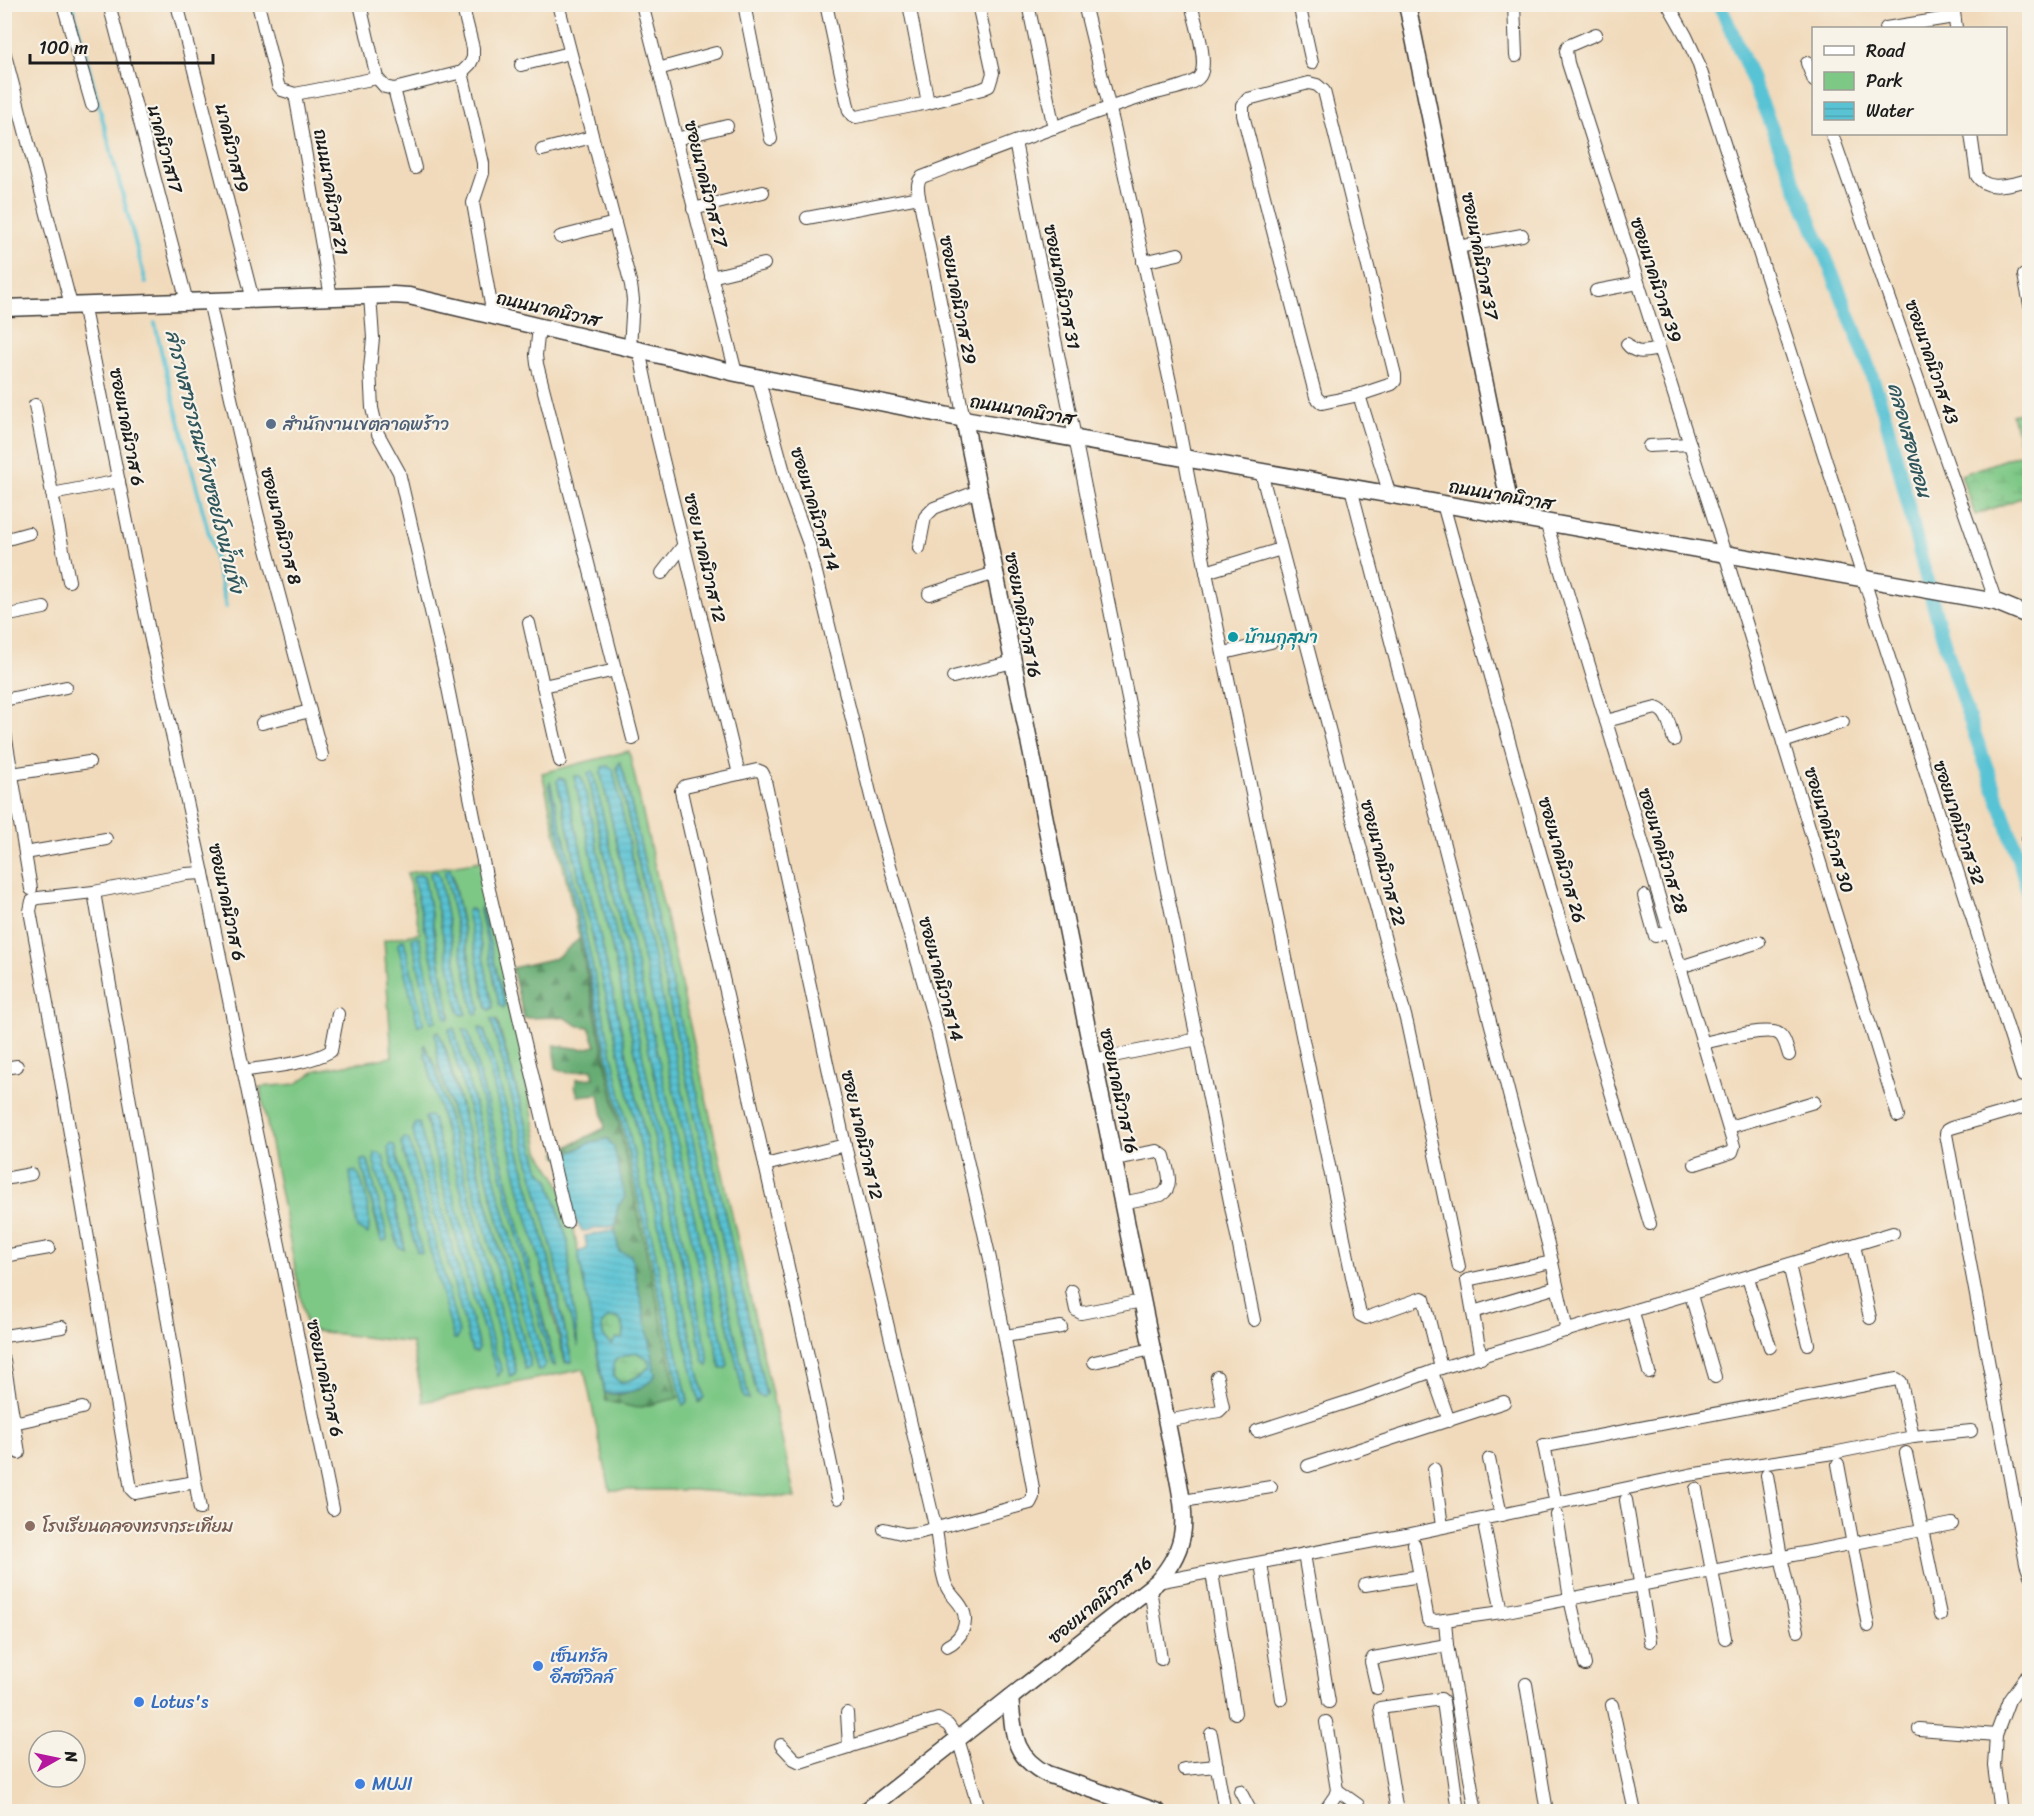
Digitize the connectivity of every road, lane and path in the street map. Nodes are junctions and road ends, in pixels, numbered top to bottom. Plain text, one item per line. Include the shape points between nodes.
1 (63, 4) edge
2 (177, 4) edge
3 (258, 4) edge
4 (360, 4) edge
5 (462, 4) edge
6 (558, 4) edge
7 (642, 4) edge
8 (744, 4) edge
9 (825, 4) edge
10 (909, 4) edge
11 (978, 4) edge
12 (1028, 4) edge
13 (1084, 4) edge
14 (1191, 4) edge
15 (1299, 4) edge
16 (1407, 4) edge
17 (1514, 4) edge
18 (1668, 4) edge
19 (114, 6) edge
20 (1954, 17) edge
21 (1892, 27) edge
22 (1596, 33) dead end
23 (4, 51) edge
24 (570, 53) junction
25 (716, 53) dead end
26 (1516, 56) dead end
27 (1312, 63) dead end
28 (1807, 63) dead end
29 (521, 64) dead end
30 (658, 69) junction
31 (462, 72) junction
32 (1812, 76) edge
33 (377, 78) junction
34 (394, 88) junction
35 (295, 94) junction
36 (928, 103) junction
37 (92, 105) dead end
38 (1108, 108) junction
39 (727, 126) dead end
40 (1054, 128) junction
41 (1832, 135) edge
42 (1971, 135) edge
43 (592, 138) junction
44 (771, 138) dead end
45 (676, 139) junction
46 (1015, 142) junction
47 (543, 150) dead end
48 (416, 168) dead end
49 (2030, 180) edge
50 (763, 192) dead end
51 (918, 192) junction
52 (693, 209) junction
53 (807, 218) dead end
54 (615, 223) junction
55 (1522, 235) dead end
56 (560, 237) dead end
57 (1458, 247) junction
58 (1178, 254) dead end
59 (1143, 262) junction
60 (764, 264) dead end
61 (2024, 275) dead end
62 (711, 277) junction
63 (1638, 283) junction
64 (1596, 291) dead end
65 (370, 296) junction
66 (331, 297) junction
67 (253, 300) junction
68 (187, 302) junction
69 (209, 302) junction
70 (77, 304) junction
71 (2030, 305) edge
72 (4, 308) edge
73 (493, 316) junction
74 (539, 327) junction
75 (1628, 344) dead end
76 (635, 349) junction
77 (1659, 349) junction
78 (736, 373) junction
79 (758, 377) junction
80 (1359, 395) junction
81 (35, 405) dead end
82 (964, 419) junction
83 (1074, 439) junction
84 (1690, 444) junction
85 (1649, 446) dead end
86 (1184, 458) junction
87 (1261, 472) junction
88 (119, 481) junction
89 (1351, 488) junction
90 (978, 491) junction
91 (52, 494) junction
92 (1390, 495) junction
93 (1443, 504) junction
94 (1512, 516) junction
95 (1546, 522) junction
96 (29, 533) dead end
97 (4, 540) edge
98 (683, 546) junction
99 (920, 548) dead end
100 (1281, 549) junction
101 (1725, 554) junction
102 (1206, 572) junction
103 (662, 573) dead end
104 (995, 573) junction
105 (1865, 579) junction
106 (69, 581) dead end
107 (929, 594) dead end
108 (1996, 602) junction
109 (44, 608) dead end
110 (4, 616) edge
111 (2030, 616) edge
112 (529, 623) dead end
113 (1271, 642) dead end
114 (1224, 653) junction
115 (1012, 662) junction
116 (616, 670) junction
117 (953, 676) dead end
118 (543, 686) junction
119 (66, 687) dead end
120 (4, 700) edge
121 (310, 711) junction
122 (1606, 722) junction
123 (1843, 722) dead end
124 (262, 723) dead end
125 (4, 727) edge
126 (633, 739) dead end
127 (1674, 740) dead end
128 (1783, 742) junction
129 (322, 755) dead end
130 (560, 761) dead end
131 (89, 762) dead end
132 (12, 774) junction
133 (739, 774) junction
134 (2030, 838) edge
135 (106, 839) dead end
136 (2030, 852) edge
137 (25, 853) junction
138 (203, 873) junction
139 (31, 889) dead end
140 (94, 892) junction
141 (1644, 896) dead end
142 (1669, 932) junction
143 (1760, 942) dead end
144 (1680, 967) junction
145 (338, 1014) dead end
146 (1198, 1039) junction
147 (1703, 1043) junction
148 (1789, 1055) dead end
149 (1093, 1060) junction
150 (243, 1071) junction
151 (2023, 1076) dead end
152 (1814, 1102) dead end
153 (2030, 1105) edge
154 (1899, 1116) dead end
155 (1729, 1127) junction
156 (846, 1145) junction
157 (1113, 1159) junction
158 (1695, 1164) dead end
159 (765, 1165) junction
160 (31, 1174) dead end
161 (4, 1179) edge
162 (1122, 1203) junction
163 (567, 1222) dead end
164 (1650, 1224) dead end
165 (1893, 1233) dead end
166 (1854, 1245) junction
167 (49, 1248) dead end
168 (4, 1256) edge
169 (1552, 1262) junction
170 (1789, 1265) junction
171 (1460, 1267) dead end
172 (1748, 1278) junction
173 (1557, 1287) junction
174 (1072, 1291) dead end
175 (1691, 1295) junction
176 (1142, 1301) junction
177 (1473, 1312) junction
178 (1633, 1312) junction
179 (1870, 1318) dead end
180 (1254, 1320) dead end
181 (62, 1327) dead end
182 (1061, 1327) dead end
183 (1567, 1331) junction
184 (4, 1336) edge
185 (1005, 1336) junction
186 (1808, 1344) dead end
187 (1770, 1347) dead end
188 (1152, 1349) junction
189 (1481, 1358) junction
190 (4, 1361) edge
191 (1094, 1362) dead end
192 (1437, 1370) junction
193 (1649, 1372) dead end
194 (1217, 1377) dead end
195 (1715, 1377) dead end
196 (1504, 1402) dead end
197 (82, 1408) dead end
198 (1449, 1420) junction
199 (1167, 1421) junction
200 (9, 1424) edge
201 (1257, 1431) dead end
202 (1971, 1431) dead end
203 (1913, 1437) junction
204 (19, 1453) dead end
205 (1906, 1453) dead end
206 (1489, 1459) dead end
207 (1838, 1464) dead end
208 (1308, 1466) dead end
209 (1434, 1469) dead end
210 (1767, 1475) dead end
211 (195, 1482) junction
212 (1271, 1487) dead end
213 (1696, 1489) dead end
214 (838, 1498) dead end
215 (1626, 1500) dead end
216 (1183, 1501) junction
217 (200, 1509) dead end
218 (333, 1509) dead end
219 (1556, 1509) junction
220 (1501, 1515) junction
221 (1952, 1524) dead end
222 (1442, 1526) junction
223 (884, 1529) dead end
224 (1485, 1529) dead end
225 (1922, 1529) junction
226 (936, 1530) junction
227 (2026, 1540) edge
228 (1852, 1542) junction
229 (1414, 1544) dead end
230 (1304, 1554) junction
231 (1781, 1557) junction
232 (1261, 1563) junction
233 (1711, 1570) junction
234 (1212, 1573) junction
235 (2030, 1575) edge
236 (1420, 1576) junction
237 (1153, 1585) junction
238 (1365, 1585) dead end
239 (1639, 1585) junction
240 (1570, 1599) junction
241 (1502, 1612) junction
242 (1940, 1615) dead end
243 (1445, 1620) junction
244 (1868, 1626) dead end
245 (1798, 1631) dead end
246 (1725, 1638) dead end
247 (1650, 1641) dead end
248 (1447, 1645) junction
249 (947, 1646) dead end
250 (1161, 1659) dead end
251 (1585, 1665) dead end
252 (2030, 1674) edge
253 (1526, 1684) dead end
254 (1377, 1688) dead end
255 (1010, 1698) junction
256 (1282, 1699) dead end
257 (1329, 1702) dead end
258 (1612, 1705) dead end
259 (847, 1713) dead end
260 (1235, 1713) dead end
261 (1326, 1722) dead end
262 (1918, 1729) dead end
263 (1211, 1734) dead end
264 (1996, 1735) junction
265 (958, 1739) junction
266 (782, 1745) dead end
267 (849, 1747) junction
268 (1217, 1766) junction
269 (1184, 1769) dead end
270 (1337, 1790) junction
271 (1240, 1791) dead end
272 (1127, 1806) edge
273 (866, 1812) edge
274 (980, 1812) edge
275 (1158, 1812) edge
276 (1225, 1812) edge
277 (1251, 1812) edge
278 (1324, 1812) edge
279 (1362, 1812) edge
280 (1397, 1812) edge
281 (1458, 1812) edge
282 (1476, 1812) edge
283 (1547, 1812) edge
284 (1635, 1812) edge
285 (2000, 1812) edge

1 - 37 street
2 - 67 street, นาคนิวาส19
3 - 35 street via 278,85
4 - 33 street
5 - 31 street via 473,58
6 - 24 street, ซอย นาคนิวาส 12
7 - 30 street, ซอยนาคนิวาส 27
8 - 44 street
9 - 36 street via 852,116
10 - 36 street
11 - 36 street via 993,73 989,86
12 - 40 street
13 - 38 street
14 - 38 street via 1203,57 1198,79
15 - 27 street
16 - 57 street, ซอยนาคนิวาส 37
17 - 26 street
18 - 105 street, ซอยนาคนิวาส 32 via 1698,62
19 - 68 street, นาคนิวาส17
20 - 21 street
22 - 63 street, ซอยนาคนิวาส 39 via 1568,46 1568,63
23 - 70 street, ซอยนาคนิวาส 6
24 - 29 street
24 - 43 street, ซอย นาคนิวาส 12
25 - 30 street
28 - 32 street
30 - 45 street, ซอยนาคนิวาส 27
31 - 34 street
31 - 73 street via 483,163 473,203
33 - 34 street via 385,87
33 - 35 street
34 - 48 street
35 - 66 street, ถนนนาคนิวาส 21
38 - 40 street
38 - 59 street
39 - 45 street
40 - 46 street
41 - 108 street, ซอยนาคนิวาส 43
42 - 49 street via 1977,176 1984,184 1996,186
43 - 47 street
43 - 54 street, ซอย นาคนิวาส 12
45 - 52 street, ซอยนาคนิวาส 27
46 - 51 street via 922,177
46 - 83 street, ซอยนาคนิวาส 31
50 - 52 street
51 - 53 street
51 - 82 street, ซอยนาคนิวาส 29
52 - 62 street, ซอยนาคนิวาส 27
54 - 56 street
54 - 76 street, ซอย นาคนิวาส 12 via 633,300
55 - 57 street
57 - 94 street, ซอยนาคนิวาส 37
58 - 59 street
59 - 86 street
60 - 62 street
61 - 71 street
62 - 78 street, ซอยนาคนิวาส 27
63 - 64 street
63 - 77 street, ซอยนาคนิวาส 39
65 - 66 street, ถนนนาคนิวาส
65 - 73 street, ถนนนาคนิวาส via 409,296
65 - 163 street via 372,408 378,434 399,472 487,881
66 - 67 street, ถนนนาคนิวาส
67 - 69 street, ถนนนาคนิวาส
68 - 69 street, ถนนนาคนิวาส
68 - 70 street, ถนนนาคนิวาส
69 - 121 street, ซอยนาคนิวาส 8 via 257,512
70 - 72 street, ถนนนาคนิวาส
70 - 88 street, ซอยนาคนิวาส 6
73 - 74 street, ถนนนาคนิวาส
74 - 76 street, ถนนนาคนิวาส
74 - 116 street via 537,364
75 - 77 street via 1637,352
76 - 78 street, ถนนนาคนิวาส
76 - 98 street, ซอย นาคนิวาส 12
77 - 84 street, ซอยนาคนิวาส 39
78 - 79 street, ถนนนาคนิวาส
79 - 82 street, ถนนนาคนิวาส
79 - 185 street, ซอยนาคนิวาส 14 via 789,490 809,544 875,813 937,1030
80 - 80 street via 1322,403 1316,397 1243,115 1248,99 1309,83 1324,91 1395,375 1392,384
80 - 92 street
81 - 91 street
82 - 83 street, ถนนนาคนิวาส
82 - 90 street, ซอยนาคนิวาส 16
83 - 86 street, ถนนนาคนิวาส
83 - 146 street, ซอยนาคนิวาส 31
84 - 85 street
84 - 101 street, ซอยนาคนิวาส 39
86 - 87 street, ถนนนาคนิวาส
86 - 102 street
87 - 89 street, ถนนนาคนิวาส
87 - 100 street, ซอยนาคนิวาส 22
88 - 91 street
88 - 138 street, ซอยนาคนิวาส 6
89 - 92 street, ถนนนาคนิวาส
89 - 169 street
90 - 99 street via 934,508 925,517
90 - 104 street, ซอยนาคนิวาส 16
91 - 106 street
92 - 93 street, ถนนนาคนิวาส
93 - 94 street, ถนนนาคนิวาส
93 - 164 street, ซอยนาคนิวาส 26
94 - 95 street, ถนนนาคนิวาส
95 - 101 street, ถนนนาคนิวาส
95 - 122 street, ซอยนาคนิวาส 28
96 - 97 street
98 - 103 street
98 - 133 street, ซอย นาคนิวาส 12
100 - 102 street
100 - 171 street, ซอยนาคนิวาส 22 via 1407,1023
101 - 105 street, ถนนนาคนิวาส
101 - 128 street, ซอยนาคนิวาส 30
102 - 114 street
104 - 107 street
104 - 115 street, ซอยนาคนิวาส 16
105 - 108 street, ถนนนาคนิวาส
105 - 151 street, ซอยนาคนิวาส 32
108 - 111 street, ถนนนาคนิวาส
109 - 110 street
112 - 118 street
113 - 114 street
114 - 192 street via 1360,1315 1366,1318 1424,1299
115 - 117 street
115 - 149 street, ซอยนาคนิวาส 16
116 - 118 street
116 - 126 street
118 - 130 street
119 - 120 street
121 - 124 street
121 - 129 street, ซอยนาคนิวาส 8
122 - 127 street via 1656,708 1666,714
122 - 142 street, ซอยนาคนิวาส 28
123 - 128 street
125 - 132 street
128 - 154 street, ซอยนาคนิวาส 30
131 - 132 street
132 - 137 street
133 - 156 street, ซอย นาคนิวาส 12 via 757,770 764,776
133 - 159 street, ซอย นาคนิวาส 12 via 685,786 681,791
134 - 136 street
135 - 137 street
137 - 139 street
138 - 140 street
138 - 150 street, ซอยนาคนิวาส 6
140 - 211 street
140 - 211 street via 38,898 32,902 30,911 131,1490 135,1493
141 - 142 street via 1655,936
142 - 144 street, ซอยนาคนิวาส 28
143 - 144 street
144 - 147 street, ซอยนาคนิวาส 28
145 - 150 street via 331,1052
146 - 149 street
146 - 180 street, ซอยนาคนิวาส 31
147 - 148 street via 1757,1031 1778,1033
147 - 155 street, ซอยนาคนิวาส 28
149 - 157 street, ซอยนาคนิวาส 16
150 - 218 street, ซอยนาคนิวาส 6
152 - 155 street
153 - 227 street via 1951,1128 1946,1134
155 - 158 street, ซอยนาคนิวาส 28 via 1732,1152
156 - 159 street
156 - 226 street, ซอย นาคนิวาส 12
157 - 162 street, ซอยนาคนิวาส 16
157 - 162 street via 1157,1151 1164,1156 1168,1175 1169,1187 1161,1195
159 - 214 street
160 - 161 street
162 - 176 street, ซอยนาคนิวาส 16
165 - 166 street
166 - 170 street
166 - 179 street
167 - 168 street
169 - 173 street
169 - 177 street via 1467,1280
170 - 172 street
170 - 186 street
172 - 175 street
172 - 187 street
173 - 177 street
173 - 183 street
174 - 176 street via 1076,1310 1081,1313
175 - 178 street
175 - 195 street
176 - 188 street, ซอยนาคนิวาส 16
177 - 189 street
178 - 183 street
178 - 193 street
181 - 184 street
182 - 185 street
183 - 189 street
185 - 226 street, ซอยนาคนิวาส 14 via 1033,1497 1030,1503
188 - 191 street
188 - 199 street, ซอยนาคนิวาส 16
189 - 192 street
190 - 200 street
192 - 198 street
192 - 201 street
194 - 199 street via 1223,1407 1219,1411
196 - 198 street
197 - 200 street
198 - 208 street
199 - 216 street, ซอยนาคนิวาส 16
200 - 204 street
202 - 203 street
203 - 219 street via 1689,1475
203 - 219 street via 1897,1379 1544,1445
205 - 225 street
206 - 220 street
207 - 228 street
209 - 222 street
210 - 231 street
211 - 217 street
212 - 216 street
213 - 233 street
215 - 239 street
216 - 237 street, ซอยนาคนิวาส 16 via 1179,1550 1170,1568
219 - 220 street
219 - 240 street
220 - 222 street
221 - 225 street
222 - 230 street
223 - 226 street, ซอยนาคนิวาส 14 via 905,1534
224 - 241 street
225 - 228 street
225 - 242 street
226 - 249 street, ซอย นาคนิวาส 12 via 945,1584 965,1617 961,1636
227 - 235 street via 2025,1564
228 - 231 street
228 - 244 street
229 - 236 street
230 - 232 street
230 - 257 street
231 - 233 street
231 - 245 street
232 - 234 street
232 - 256 street
233 - 239 street
233 - 246 street
234 - 237 street
234 - 260 street
236 - 238 street
236 - 243 street via 1428,1620
237 - 250 street
237 - 255 street, ซอยนาคนิวาส 16
239 - 240 street
239 - 247 street
240 - 241 street
240 - 251 street
241 - 243 street
243 - 248 street
248 - 254 street via 1373,1658
248 - 282 street
252 - 264 street via 2009,1701
253 - 283 street
255 - 265 street, ซอยนาคนิวาส 16
255 - 272 street via 1016,1740 1032,1766
258 - 284 street
259 - 267 street
261 - 270 street
262 - 264 street
263 - 268 street
264 - 285 street via 1994,1766
265 - 267 street via 938,1719
265 - 273 street, ซอยนาคนิวาส 16
265 - 274 street
266 - 267 street via 800,1762
268 - 269 street
268 - 276 street
270 - 278 street
270 - 279 street
271 - 277 street
272 - 275 street
280 - 281 street via 1380,1708 1437,1699 1443,1701

